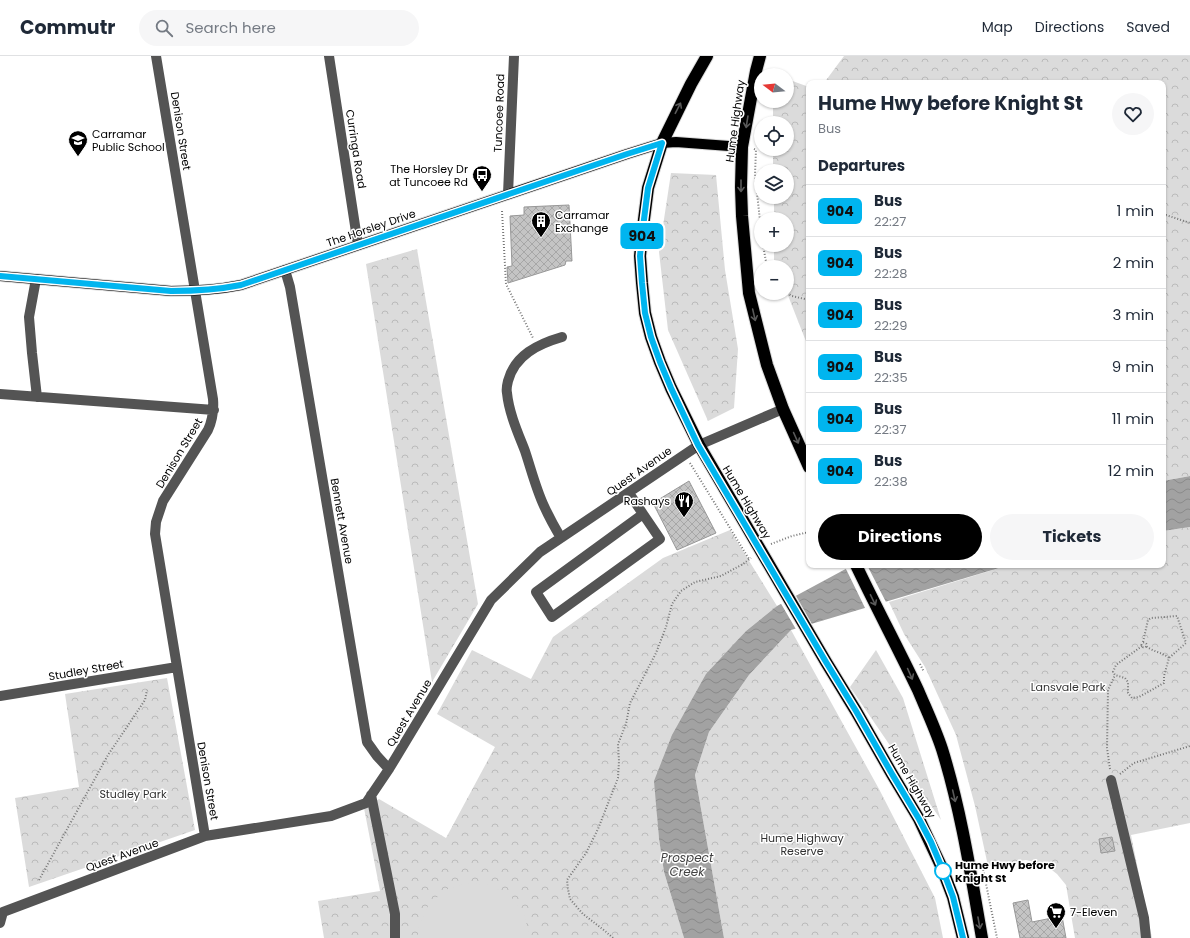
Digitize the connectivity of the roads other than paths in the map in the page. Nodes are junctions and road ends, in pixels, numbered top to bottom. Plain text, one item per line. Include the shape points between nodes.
1 (156, 56) edge
2 (329, 56) edge
3 (514, 56) edge
4 (707, 56) edge
5 (760, 56) edge
6 (662, 143) junction
7 (742, 147) junction
8 (508, 194) junction
9 (358, 246) junction
10 (285, 270) junction
11 (0, 276) edge
12 (36, 279) junction
13 (195, 291) junction
14 (562, 337) dead end
15 (0, 394) edge
16 (37, 397) junction
17 (783, 409) junction
18 (214, 410) junction
19 (698, 445) junction
20 (806, 460) edge
21 (629, 493) junction
22 (643, 514) junction
23 (561, 538) junction
24 (858, 568) edge
25 (177, 667) junction
26 (0, 696) edge
27 (389, 769) junction
28 (1111, 780) road end
29 (371, 795) junction
30 (205, 836) junction
31 (0, 923) edge
32 (395, 938) edge
33 (963, 938) edge
34 (982, 938) edge
35 (1146, 938) edge

1 - 13 street, Denison Street
2 - 9 street, Curringa Road
3 - 8 street, Tuncoee Road
6 -> 4 highway, Hume Highway
5 -> 7 highway, Hume Highway
6 - 7 main road, The Horsley Drive
6 - 8 main road, The Horsley Drive
6 - 19 highway, Hume Highway via 648,188 642,235 640,256 644,305 660,362
7 -> 17 highway, Hume Highway via 742,216 749,293 767,365
8 - 9 main road, The Horsley Drive
9 - 10 main road, The Horsley Drive
10 - 13 main road, The Horsley Drive via 241,285
10 - 27 street, Bennett Avenue via 368,742
11 - 12 main road, The Horsley Drive
12 - 13 main road, The Horsley Drive
12 - 16 street via 29,317
13 - 18 street, Denison Street
14 - 23 street via 526,353 512,371 506,392 543,505
15 - 16 street
16 - 18 street
17 - 19 street, Quest Avenue
17 -> 20 highway, Hume Highway
18 - 25 street, Denison Street via 208,430 164,501 156,522 156,546
19 - 21 street, Quest Avenue
19 - 33 highway, Hume Highway via 919,819 953,897
21 - 22 street
21 - 23 street, Quest Avenue
22 - 22 street via 660,539 552,617 536,592
23 - 27 street, Quest Avenue via 540,552 491,600
24 -> 34 highway via 931,719 941,748 950,776
25 - 26 street, Studley Street
25 - 30 street, Denison Street
27 - 29 street, Quest Avenue
28 - 35 street via 1144,918
29 - 30 street, Quest Avenue via 366,803 331,816
29 - 32 street via 395,914
30 - 31 street, Quest Avenue via 2,912

